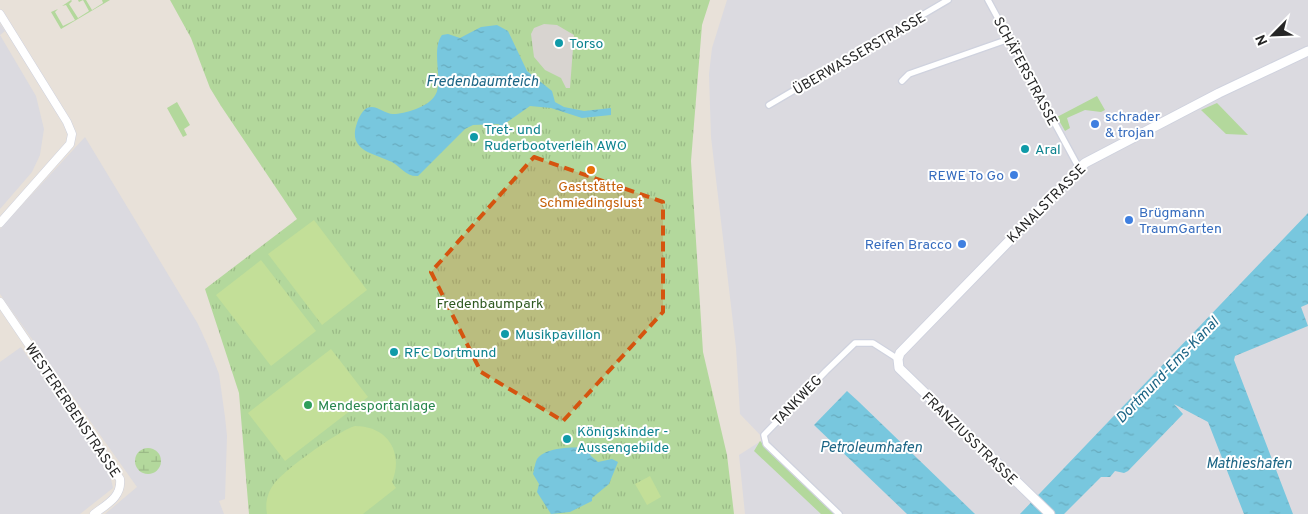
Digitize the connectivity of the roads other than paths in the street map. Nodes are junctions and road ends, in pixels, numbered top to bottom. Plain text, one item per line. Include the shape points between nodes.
1 (948, 0) edge
2 (988, 0) edge
3 (0, 14) edge
4 (1009, 39) junction
5 (1308, 51) edge
6 (902, 81) dead end
7 (769, 104) dead end
8 (1079, 168) junction
9 (0, 223) edge
10 (0, 302) edge
11 (898, 359) junction
12 (94, 514) edge
13 (839, 514) edge
14 (1050, 514) edge

1 - 7 street, ÜBERWASSERSTRASSE
2 - 4 street, SCHÄFERSTRASSE
3 - 9 street via 72,134 70,144
4 - 6 street via 909,74
4 - 8 street, SCHÄFERSTRASSE
5 - 8 main road, KANALSTRASSE via 1210,98
8 - 11 main road, KANALSTRASSE
10 - 12 street, WESTERERBENSTRASSE via 120,479 121,487 116,496
11 - 13 street, TANKWEG via 872,343 856,343 764,435 766,444
11 - 14 main road, FRANZIUSSTRASSE via 904,374

